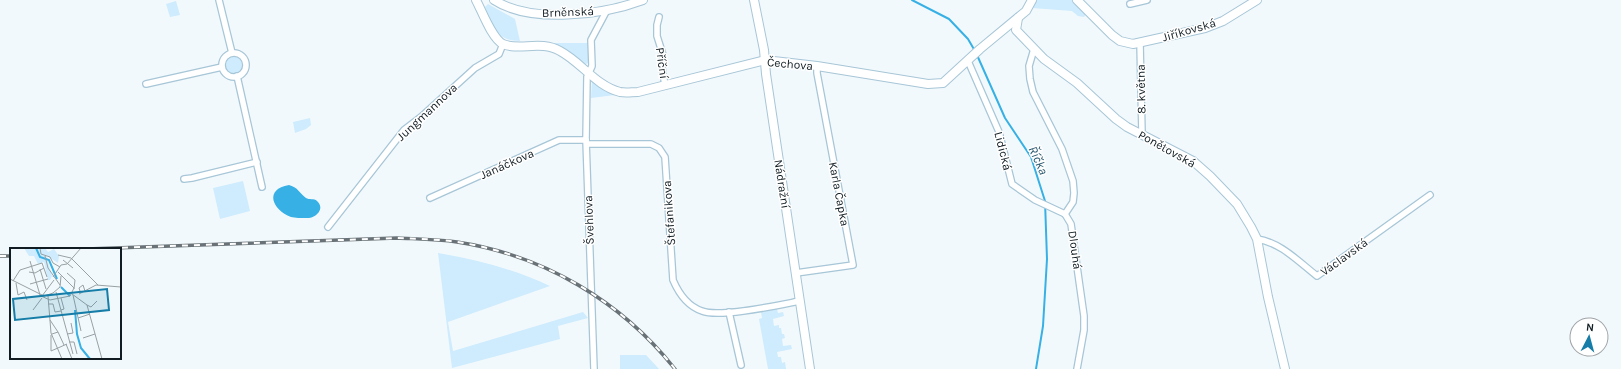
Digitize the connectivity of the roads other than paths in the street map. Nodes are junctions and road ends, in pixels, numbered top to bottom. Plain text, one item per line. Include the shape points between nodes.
1 (219, 0) edge
2 (476, 0) edge
3 (643, 0) edge
4 (754, 0) edge
5 (1032, 0) edge
6 (1077, 0) edge
7 (1148, 0) edge
8 (1258, 0) edge
9 (499, 1) edge
10 (1247, 3) edge
11 (1130, 4) dead end
12 (607, 10) junction
13 (659, 17) dead end
14 (1018, 18) junction
15 (993, 38) junction
16 (1026, 42) junction
17 (1140, 43) junction
18 (503, 44) junction
19 (1034, 49) junction
20 (232, 53) junction
21 (970, 59) junction
22 (765, 60) junction
23 (816, 66) junction
24 (222, 67) junction
25 (588, 72) junction
26 (237, 76) junction
27 (146, 84) dead end
28 (665, 85) junction
29 (1142, 134) junction
30 (587, 142) junction
31 (257, 162) junction
32 (184, 179) dead end
33 (262, 187) dead end
34 (1430, 195) dead end
35 (430, 198) dead end
36 (1065, 214) junction
37 (328, 227) dead end
38 (1257, 239) junction
39 (796, 273) junction
40 (800, 301) junction
41 (729, 312) junction
42 (741, 365) dead end
43 (594, 369) edge
44 (810, 369) edge
45 (1077, 369) edge
46 (1285, 369) edge

1 - 20 street
2 - 18 street via 496,38
3 - 12 street, Brněnská
4 - 22 street, Nádražní
5 - 14 street, Čechova via 1026,11
6 - 17 street, Jiříkovská via 1120,41
7 - 11 street
8 - 10 street, Jiříkovská
9 - 12 street, Brněnská via 515,10 534,14
10 - 17 street, Jiříkovská via 1223,21 1205,28
12 - 25 street via 591,40 592,66
13 - 28 street, Příční via 657,36 663,55
14 - 15 street, Čechova
14 - 16 street via 1016,30
15 - 16 street via 1004,34 1020,37
15 - 21 street, Čechova
16 - 19 street, Ponětovská
17 - 29 street, 8. května
18 - 25 street, Čechova via 540,45 560,50
18 - 37 street, Jungmannova via 499,54 475,68 404,130
19 - 29 street, Ponětovská via 1077,83 1116,119
19 - 36 street, Dlouhá via 1029,66 1033,92 1073,181 1073,202
20 - 24 street via 225,57
20 - 26 street via 242,56 246,62 245,69
21 - 23 street, Čechova via 943,83 928,84
21 - 36 street, Lidická via 999,132 1012,184 1035,200
22 - 23 street, Čechova
22 - 28 street, Čechova
22 - 39 street, Nádražní
23 - 39 street, Karla Čapka via 853,265
24 - 26 street via 226,74
24 - 27 street
25 - 28 street, Čechova via 608,88 621,92 638,92
25 - 30 street, Švehlova
26 - 31 street
29 - 38 street, Ponětovská via 1193,161 1210,176 1237,204
30 - 35 street, Janáčkova via 559,140
30 - 41 street, Štefanikova via 651,144 659,148 665,157 673,280 677,291 687,303 702,312
30 - 43 street, Švehlova
31 - 32 street
31 - 33 street
34 - 38 street, Václavská via 1317,276 1268,240
36 - 45 street, Dlouhá via 1071,224 1084,316
38 - 46 street, Ponětovská
39 - 40 street, Nádražní
40 - 41 street, Štefanikova
40 - 44 street, Nádražní
41 - 42 street

